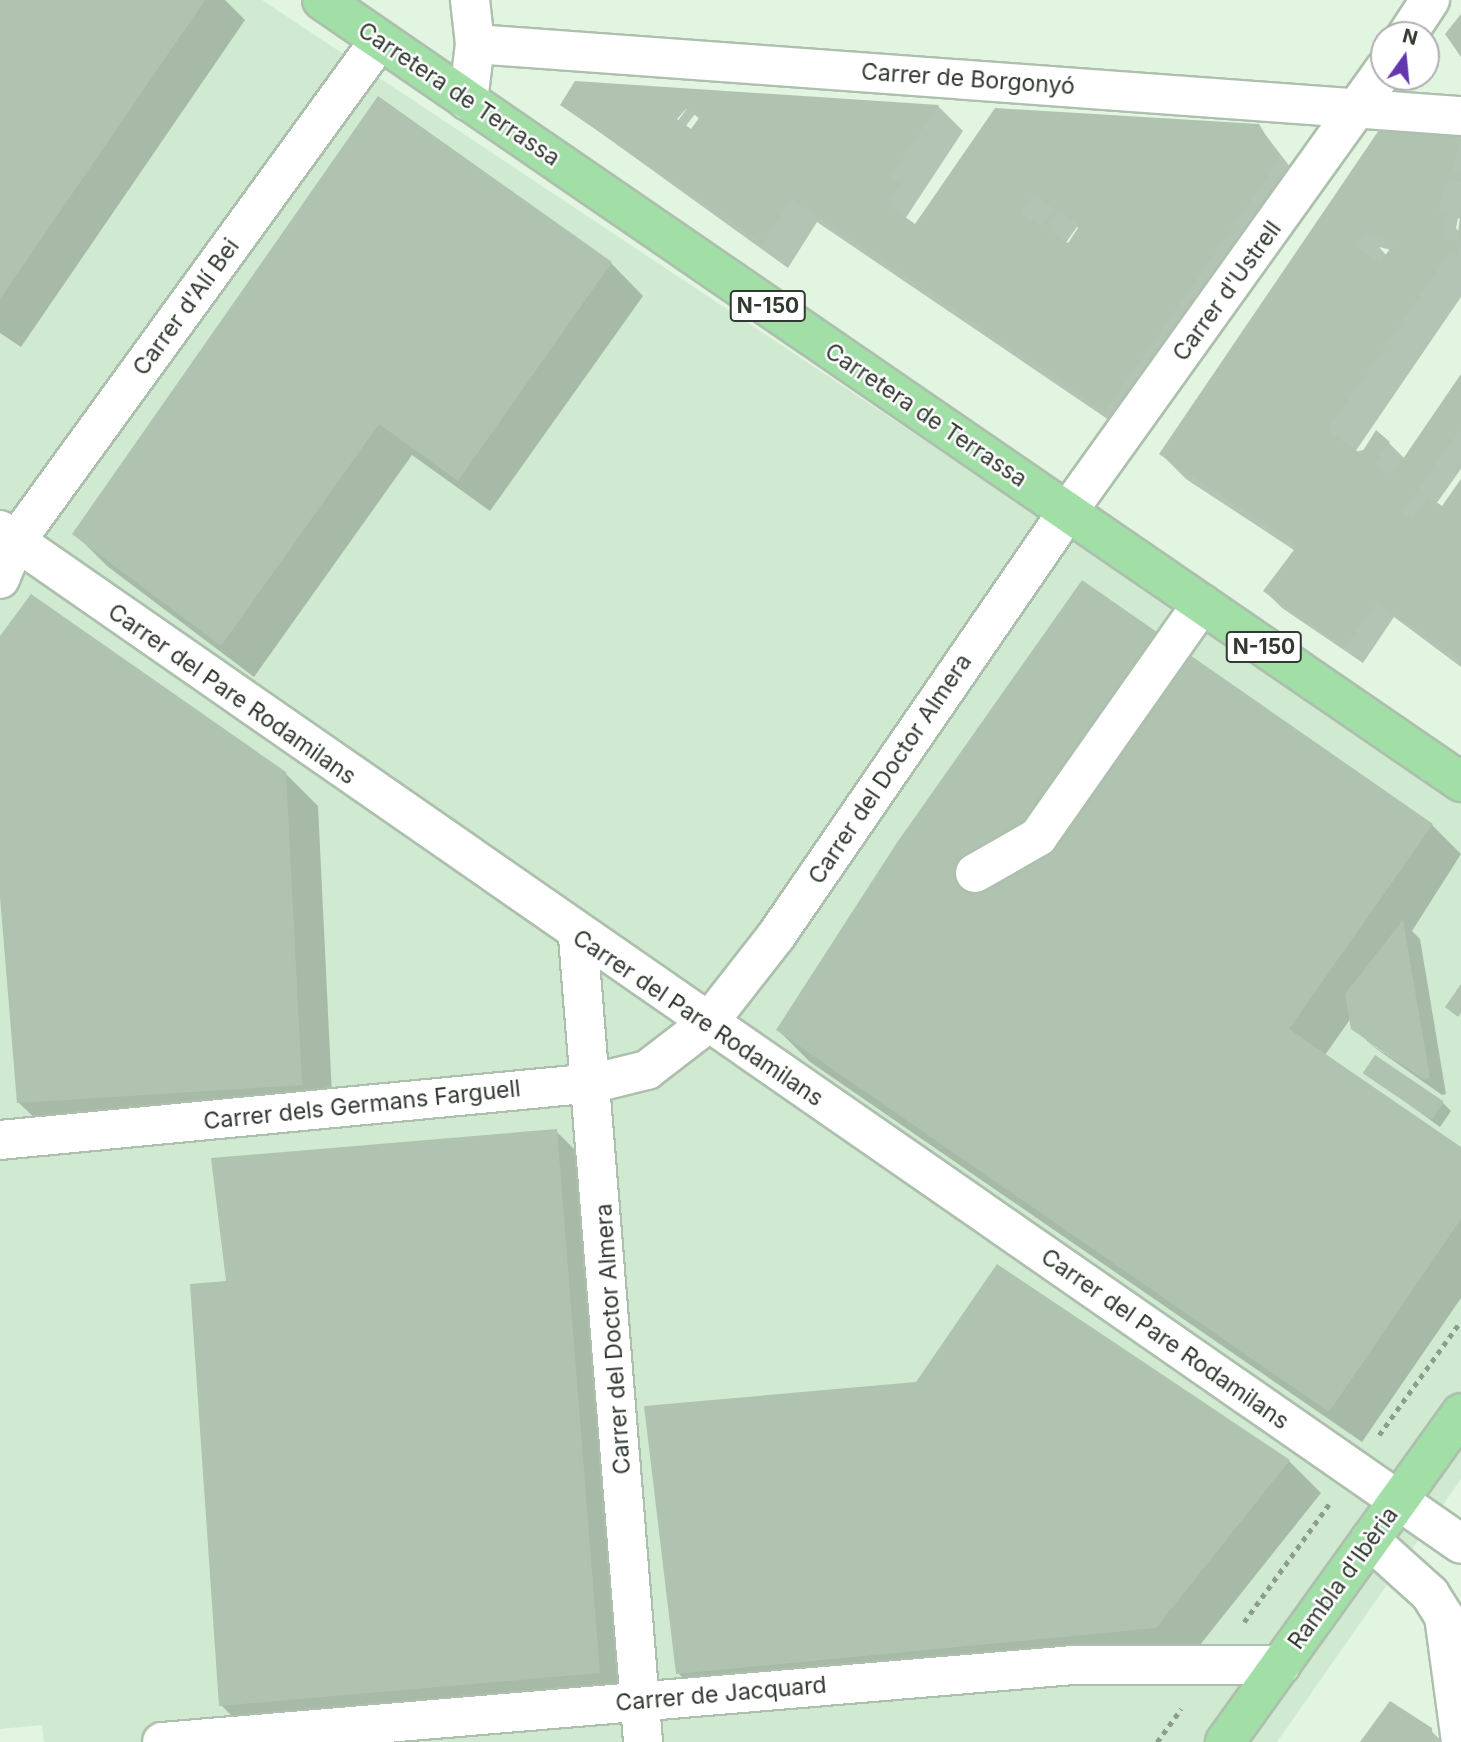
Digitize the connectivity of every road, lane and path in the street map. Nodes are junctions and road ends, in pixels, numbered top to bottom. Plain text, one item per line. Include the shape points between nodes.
1 (322, 0) edge
2 (470, 0) edge
3 (1430, 0) edge
4 (1416, 21) edge
5 (380, 41) junction
6 (475, 44) junction
7 (1370, 91) edge
8 (468, 101) junction
9 (1359, 107) junction
10 (1461, 116) edge
11 (1068, 511) junction
12 (8, 536) edge
13 (0, 579) edge
14 (1202, 604) junction
15 (1461, 782) edge
16 (975, 873) dead end
17 (578, 937) junction
18 (708, 1023) junction
19 (594, 1083) junction
20 (0, 1140) edge
21 (1461, 1321) edge
22 (1461, 1413) edge
23 (1354, 1469) junction
24 (1399, 1500) junction
25 (1370, 1540) junction
26 (1461, 1544) edge
27 (1213, 1665) junction
28 (1281, 1665) junction
29 (638, 1701) junction
30 (162, 1742) edge
31 (643, 1742) edge
32 (1157, 1742) edge
33 (1225, 1742) edge
34 (1461, 1742) edge

1 - 5 main road, Carretera de Terrassa / N-150
2 - 6 street
3 - 4 street
5 - 8 main road, Carretera de Terrassa / N-150
5 - 12 street, Carrer d'Alí Bei
6 - 8 street
6 - 9 street, Carrer de Borgonyó
7 - 9 street, Carrer d'Ustrell
8 - 11 main road, Carretera de Terrassa / N-150
9 - 10 street, Carrer de Borgonyó
9 - 11 street, Carrer d'Ustrell
11 - 14 main road, Carretera de Terrassa / N-150
11 - 18 street, Carrer del Doctor Almera via 776,936
12 - 13 street, Carrer d'Alí Bei
12 - 17 street, Carrer del Pare Rodamilans
14 - 15 main road, Carretera de Terrassa / N-150
14 - 16 street via 1038,837
17 - 18 street, Carrer del Pare Rodamilans
17 - 19 street, Carrer del Doctor Almera
18 - 19 street, Carrer dels Germans Farguell via 647,1070
18 - 23 street, Carrer del Pare Rodamilans
19 - 20 street, Carrer dels Germans Farguell
19 - 29 street, Carrer del Doctor Almera
21 - 23 path
22 - 24 main road, Rambla d'Ibèria
23 - 24 street, Carrer del Pare Rodamilans
23 - 27 path
24 - 25 main road, Rambla d'Ibèria
24 - 26 street, Carrer del Pare Rodamilans
25 - 28 main road, Rambla d'Ibèria
25 - 34 street via 1430,1594 1444,1616
27 - 28 street, Carrer de Jacquard
27 - 29 street, Carrer de Jacquard via 1074,1664
27 - 32 path
28 - 33 main road, Rambla d'Ibèria
29 - 30 street, Carrer de Jacquard
29 - 31 street, Carrer del Doctor Almera

